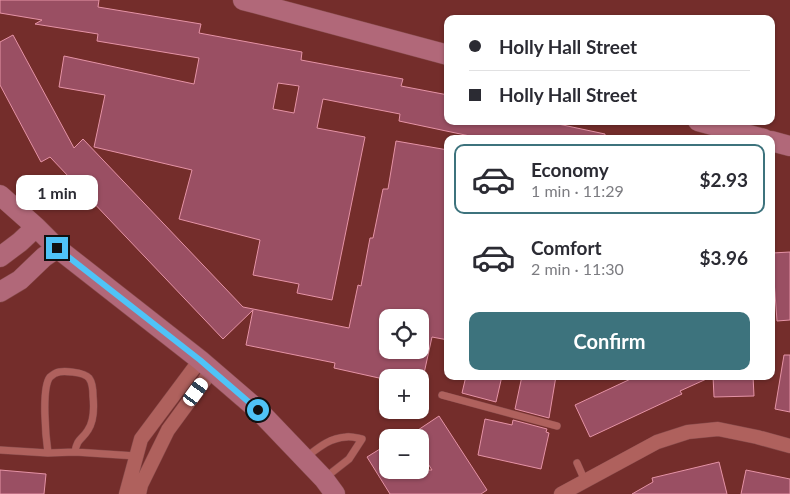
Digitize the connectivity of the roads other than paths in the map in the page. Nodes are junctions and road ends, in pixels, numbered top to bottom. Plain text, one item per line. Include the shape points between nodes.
1 (242, 0) edge
2 (444, 54) edge
3 (713, 125) edge
4 (749, 135) edge
5 (775, 142) edge
6 (790, 146) edge
7 (0, 195) edge
8 (36, 226) junction
9 (57, 248) junction
10 (0, 257) edge
11 (0, 292) edge
12 (206, 365) junction
13 (442, 395) dead end
14 (557, 426) dead end
15 (790, 446) edge
16 (0, 450) edge
17 (75, 452) junction
18 (48, 453) junction
19 (136, 456) junction
20 (304, 459) junction
21 (577, 463) dead end
22 (585, 480) junction
23 (329, 486) edge
24 (126, 494) edge
25 (139, 494) edge
26 (561, 494) edge

1 - 2 street
3 - 4 street
5 - 6 street
7 - 8 street
8 - 9 street
8 - 10 street
9 - 11 street via 20,280
9 - 12 street
12 - 19 street via 141,439
12 - 20 street via 258,410
12 - 25 street via 168,430
13 - 14 lane
15 - 22 street via 718,429 688,432 657,442
16 - 18 lane
17 - 18 lane
17 - 18 lane via 76,445 91,423 91,381 79,373 56,372 47,382 46,389 44,429
17 - 19 lane
19 - 24 street
20 - 23 street
20 - 23 lane via 333,439 347,436 362,439
21 - 22 lane
22 - 26 street

